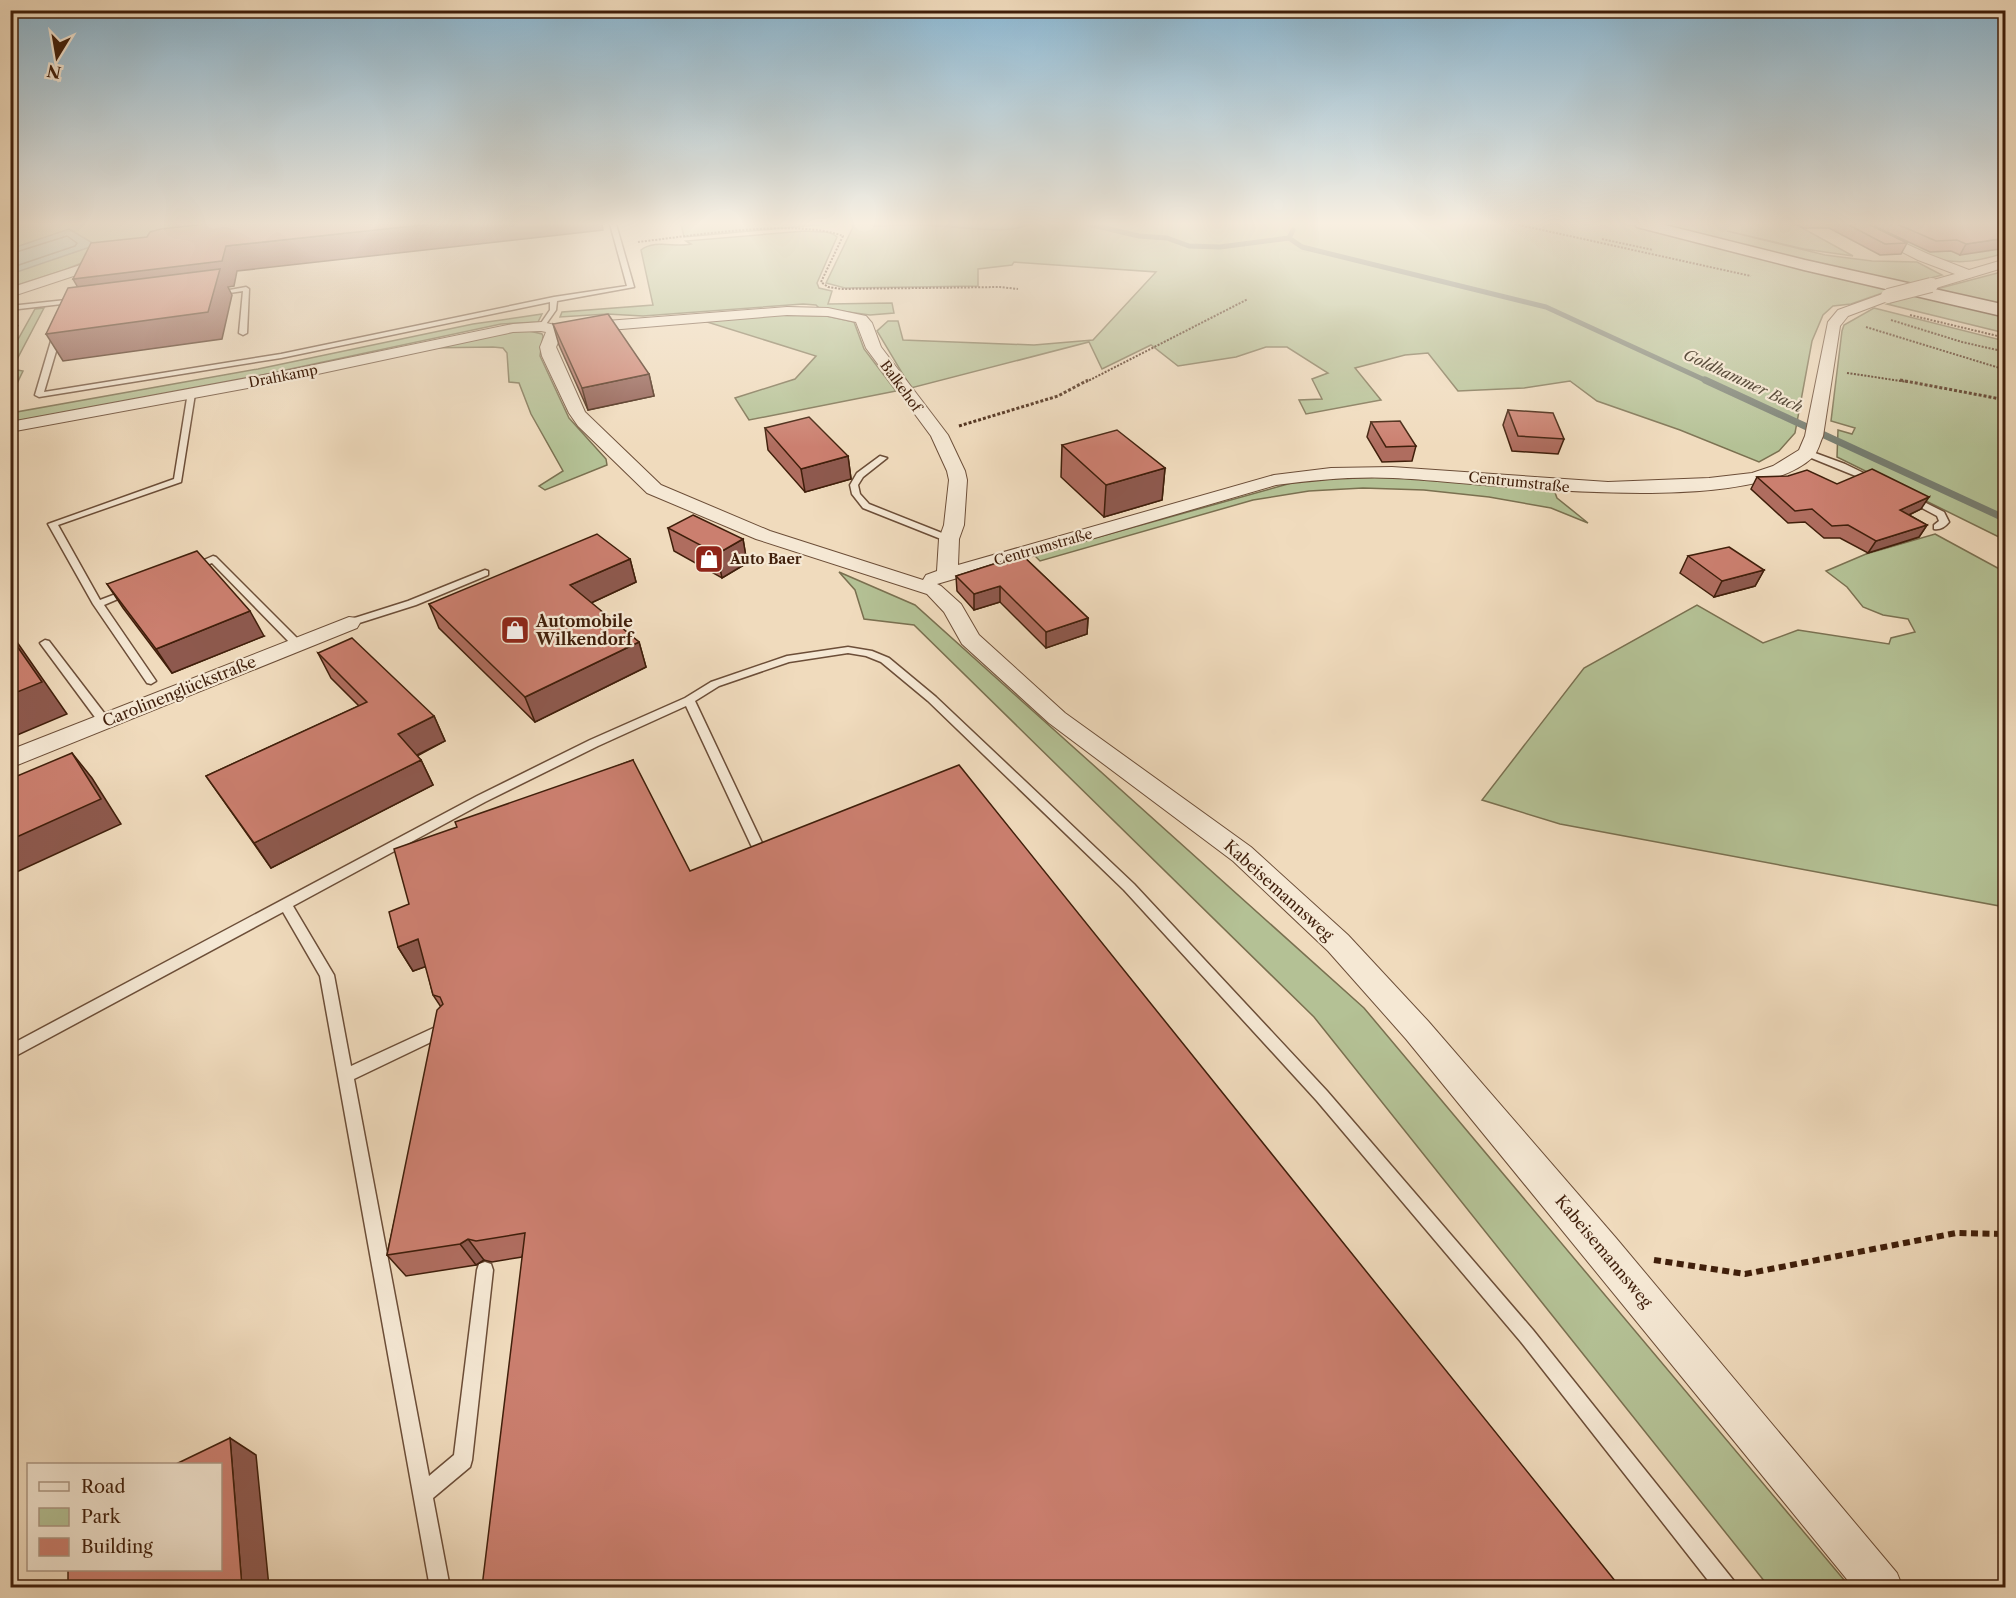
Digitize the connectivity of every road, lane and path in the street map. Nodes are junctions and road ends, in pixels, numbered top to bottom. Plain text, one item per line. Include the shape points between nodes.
1 (245, 299) edge
2 (554, 299) joint
3 (1881, 299) edge
4 (1951, 299) edge
5 (1248, 300) dead end
6 (1861, 306) junction
7 (10, 308) edge
8 (74, 311) edge
9 (2006, 311) edge
10 (63, 313) junction
11 (1837, 319) junction
12 (548, 328) junction
13 (243, 333) dead end
14 (2006, 338) edge
15 (2006, 352) edge
16 (2006, 370) edge
17 (1825, 371) junction
18 (191, 394) junction
19 (2006, 400) edge
20 (10, 427) edge
21 (939, 435) junction
22 (1807, 453) junction
23 (883, 458) dead end
24 (1884, 485) edge
25 (1905, 495) edge
26 (1937, 527) dead end
27 (949, 539) junction
28 (182, 571) edge
29 (485, 573) dead end
30 (935, 580) junction
31 (140, 587) edge
32 (98, 604) junction
33 (349, 623) joint
34 (45, 643) dead end
35 (296, 643) junction
36 (151, 681) dead end
37 (689, 700) junction
38 (104, 722) junction
39 (10, 760) edge
40 (757, 845) edge
41 (286, 905) junction
42 (449, 1027) edge
43 (10, 1053) edge
44 (345, 1076) junction
45 (2006, 1234) edge
46 (1604, 1250) junction
47 (485, 1270) dead end
48 (423, 1494) junction
49 (440, 1587) edge
50 (1727, 1587) edge
51 (1882, 1587) edge

1 - 13 lane
2 - 10 lane via 281,356 39,395
2 - 12 lane
3 - 6 street, bridge
4 - 9 street
5 - 21 path via 1058,396
6 - 11 street
6 - 14 path
6 - 15 path via 1962,342
7 - 10 lane via 66,302
8 - 10 lane
11 - 16 path
11 - 17 street
12 - 18 street, Drahkamp via 513,328
12 - 21 street, Balkehof via 787,311 846,314 865,323 874,348
12 - 30 street, Kabeisemannsweg via 554,335 548,347 550,356 577,413 654,489 763,535
17 - 19 path
17 - 22 street
18 - 20 street, Drahkamp
18 - 32 lane via 177,480 53,524
21 - 27 street, Balkehof via 958,480
22 - 24 lane
22 - 30 street, Centrumstraße via 1779,470 1754,478 1657,487 1583,488 1392,472 1274,480
23 - 27 lane via 860,475 854,484 855,494 866,506
25 - 26 lane via 1941,514 1944,522
27 - 30 street, Balkehof
28 - 35 lane via 213,559
29 - 33 lane
30 - 46 street, Kabeisemannsweg via 970,639 1057,717 1242,854 1338,943
31 - 32 lane
32 - 36 lane
33 - 35 street, Carolinenglückstraße
34 - 38 lane
35 - 38 street, Carolinenglückstraße
37 - 40 lane
37 - 41 lane via 481,799
37 - 50 lane via 714,684 787,659 848,650 885,660 932,699 1129,887 1322,1096 1527,1336
38 - 39 street, Carolinenglückstraße
41 - 43 lane
41 - 44 lane via 327,975
42 - 44 lane
44 - 48 lane
45 - 46 path via 1956,1233 1745,1274
46 - 51 street, Kabeisemannsweg
47 - 48 lane via 463,1460
48 - 49 lane

